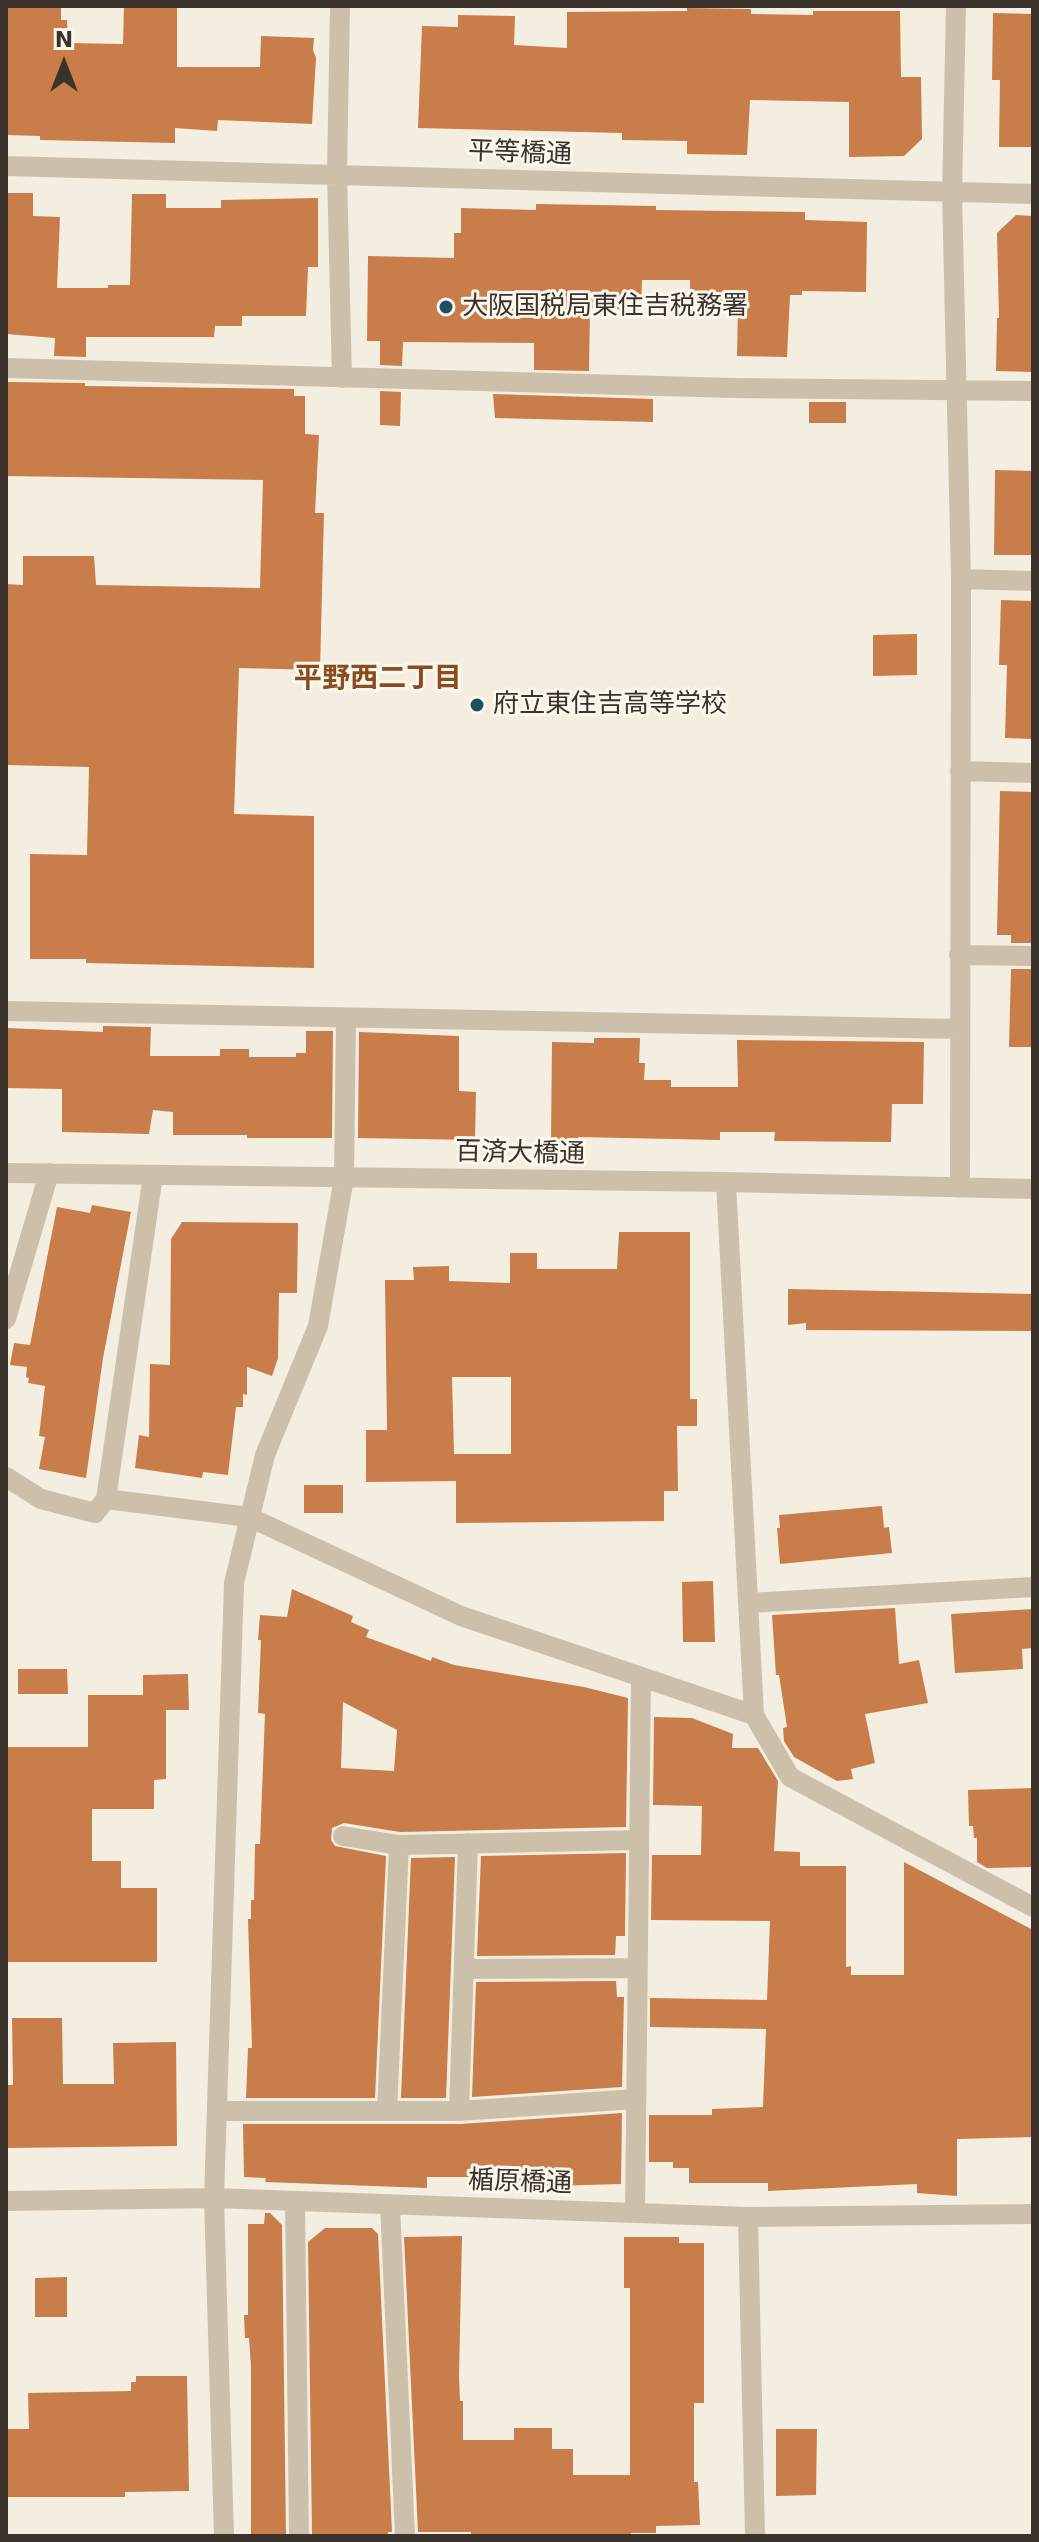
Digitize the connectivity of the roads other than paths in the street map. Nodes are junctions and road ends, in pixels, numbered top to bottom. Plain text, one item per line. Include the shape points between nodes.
1 (340, 6) edge
2 (956, 6) edge
3 (6, 166) edge
4 (337, 174) junction
5 (952, 193) junction
6 (1033, 194) edge
7 (6, 368) edge
8 (342, 378) junction
9 (957, 389) junction
10 (1033, 391) edge
11 (961, 579) junction
12 (1033, 581) edge
13 (960, 771) junction
14 (1033, 773) edge
15 (959, 955) junction
16 (1033, 956) edge
17 (6, 1011) edge
18 (346, 1019) junction
19 (960, 1029) junction
20 (6, 1173) edge
21 (49, 1173) junction
22 (153, 1175) junction
23 (344, 1178) junction
24 (726, 1182) junction
25 (960, 1188) junction
26 (1033, 1189) edge
27 (6, 1319) edge
28 (6, 1477) edge
29 (106, 1499) junction
30 (249, 1517) junction
31 (1033, 1587) edge
32 (748, 1603) junction
33 (641, 1677) junction
34 (754, 1715) junction
35 (343, 1836) dead end
36 (638, 1840) junction
37 (468, 1843) junction
38 (399, 1845) junction
39 (1033, 1907) edge
40 (637, 1968) junction
41 (464, 1969) junction
42 (636, 2099) junction
43 (217, 2111) junction
44 (387, 2111) junction
45 (459, 2111) junction
46 (214, 2198) junction
47 (6, 2201) edge
48 (295, 2201) junction
49 (390, 2204) junction
50 (635, 2213) junction
51 (1033, 2214) edge
52 (748, 2217) junction
53 (224, 2536) edge
54 (299, 2536) edge
55 (405, 2536) edge
56 (755, 2536) edge

1 - 4 street
2 - 5 street
3 - 4 street, 平等橋通
4 - 5 street, 平等橋通
4 - 8 street
5 - 6 street, 平等橋通
5 - 9 street
7 - 8 street
8 - 9 street
9 - 10 street
9 - 11 street
11 - 12 street
11 - 13 street
13 - 14 street
13 - 15 street
15 - 16 street
15 - 19 street
17 - 18 street
18 - 19 street
18 - 23 street
19 - 25 street
20 - 21 street, 百済大橋通
21 - 22 street, 百済大橋通
21 - 27 street
22 - 23 street, 百済大橋通
22 - 29 street
23 - 24 street, 百済大橋通
23 - 30 street via 318,1326 265,1455
24 - 25 street, 百済大橋通
24 - 32 street
25 - 26 street, 百済大橋通
28 - 29 street via 41,1499 95,1513
29 - 30 street
30 - 33 street via 461,1616
30 - 43 street via 234,1583
31 - 32 street
32 - 34 street
33 - 34 street
33 - 36 street
34 - 39 street via 790,1777
35 - 38 street
36 - 37 street
36 - 40 street
37 - 38 street
37 - 41 street
38 - 44 street
40 - 41 street
40 - 42 street
41 - 45 street
42 - 45 street
42 - 50 street
43 - 44 street
43 - 46 street
44 - 45 street
46 - 47 street, 楯原橋通
46 - 48 street, 楯原橋通
46 - 53 street
48 - 49 street, 楯原橋通
48 - 54 street
49 - 50 street, 楯原橋通
49 - 55 street
50 - 52 street, 楯原橋通
51 - 52 street, 楯原橋通
52 - 56 street

